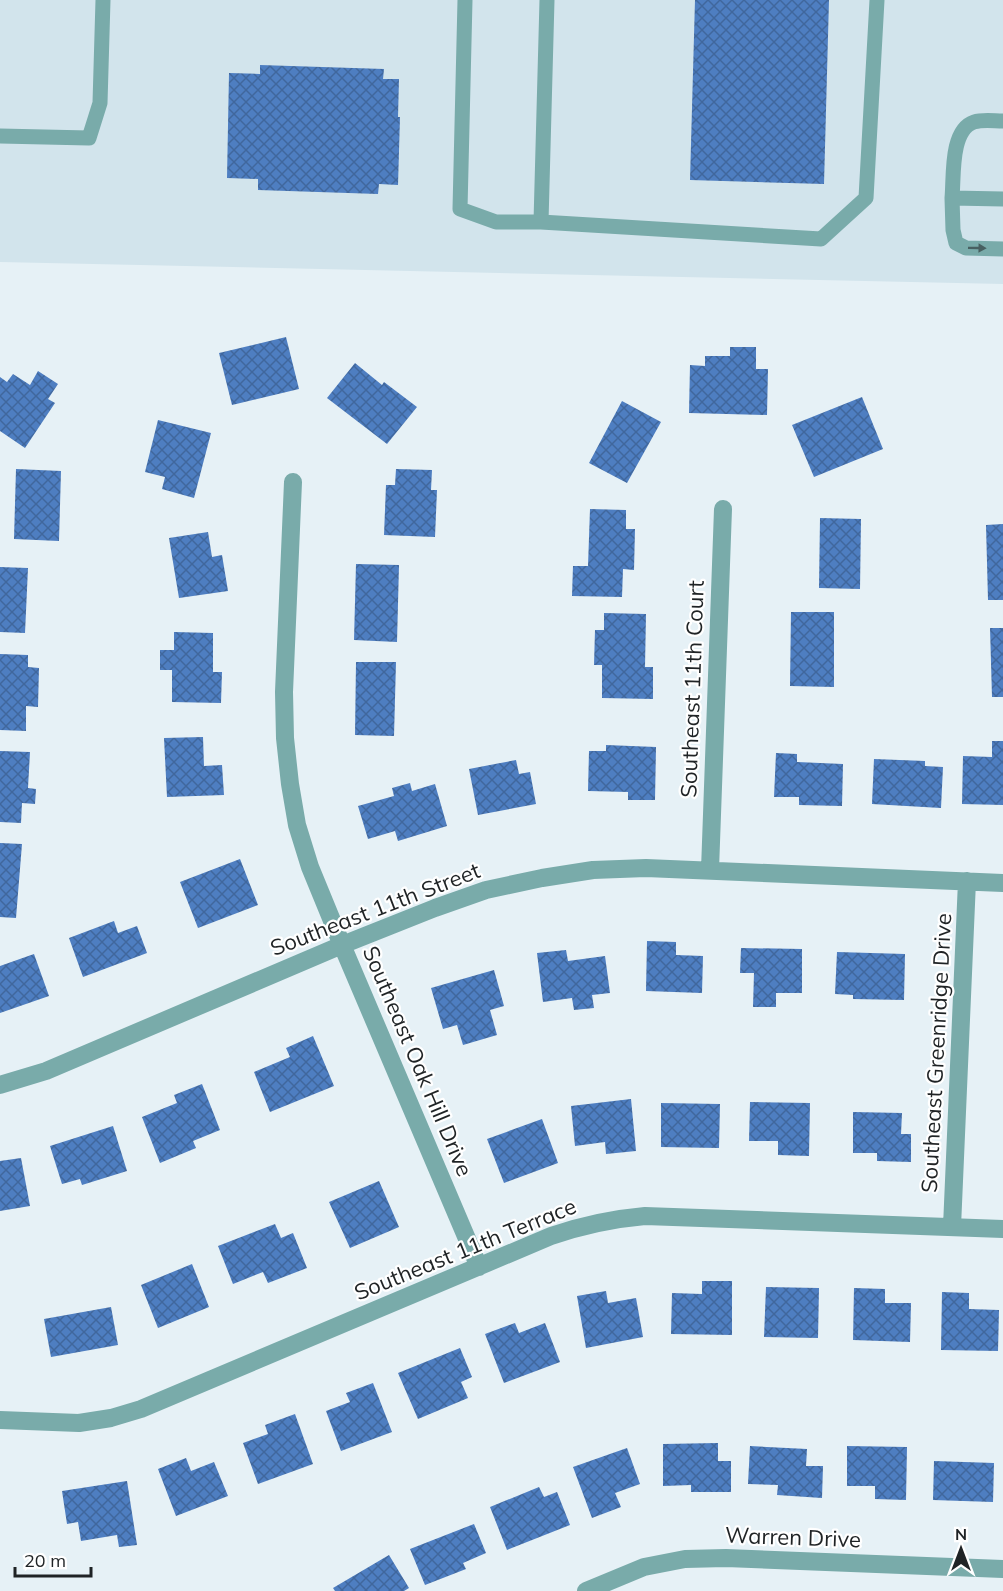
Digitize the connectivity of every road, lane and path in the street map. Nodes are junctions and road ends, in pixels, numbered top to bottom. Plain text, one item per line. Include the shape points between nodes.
1 (103, 0) edge
2 (465, 0) edge
3 (547, 0) edge
4 (877, 0) edge
5 (1003, 121) edge
6 (0, 136) edge
7 (952, 198) junction
8 (1003, 199) edge
9 (541, 222) junction
10 (1003, 249) edge
11 (293, 482) dead end
12 (723, 509) dead end
13 (710, 870) junction
14 (967, 881) junction
15 (1003, 883) edge
16 (342, 945) junction
17 (0, 1085) edge
18 (952, 1227) junction
19 (1003, 1229) edge
20 (479, 1267) junction
21 (0, 1420) edge
22 (1003, 1569) edge
23 (586, 1591) edge

1 - 6 lane via 100,103 89,138
2 - 9 lane via 460,209 496,222
3 - 9 lane
4 - 9 lane via 866,198 821,239
5 - 7 lane via 985,120 963,130 956,142
7 - 8 lane
7 -> 10 lane via 956,243 966,248
11 - 16 street, Southeast Oak Hill Drive via 285,738 297,825
12 - 13 street, Southeast 11th Court
13 - 14 street, Southeast 11th Street
13 - 16 street, Southeast 11th Street via 614,869 542,878 486,890
14 - 15 street, Southeast 11th Street
14 - 18 street, Southeast Greenridge Drive
16 - 17 street, Southeast 11th Street via 46,1071
16 - 20 street, Southeast Oak Hill Drive
18 - 19 street, Southeast 11th Terrace
18 - 20 street, Southeast 11th Terrace via 645,1216 571,1229
20 - 21 street, Southeast 11th Terrace via 141,1409 79,1423
22 - 23 street, Warren Drive via 685,1559 644,1567

